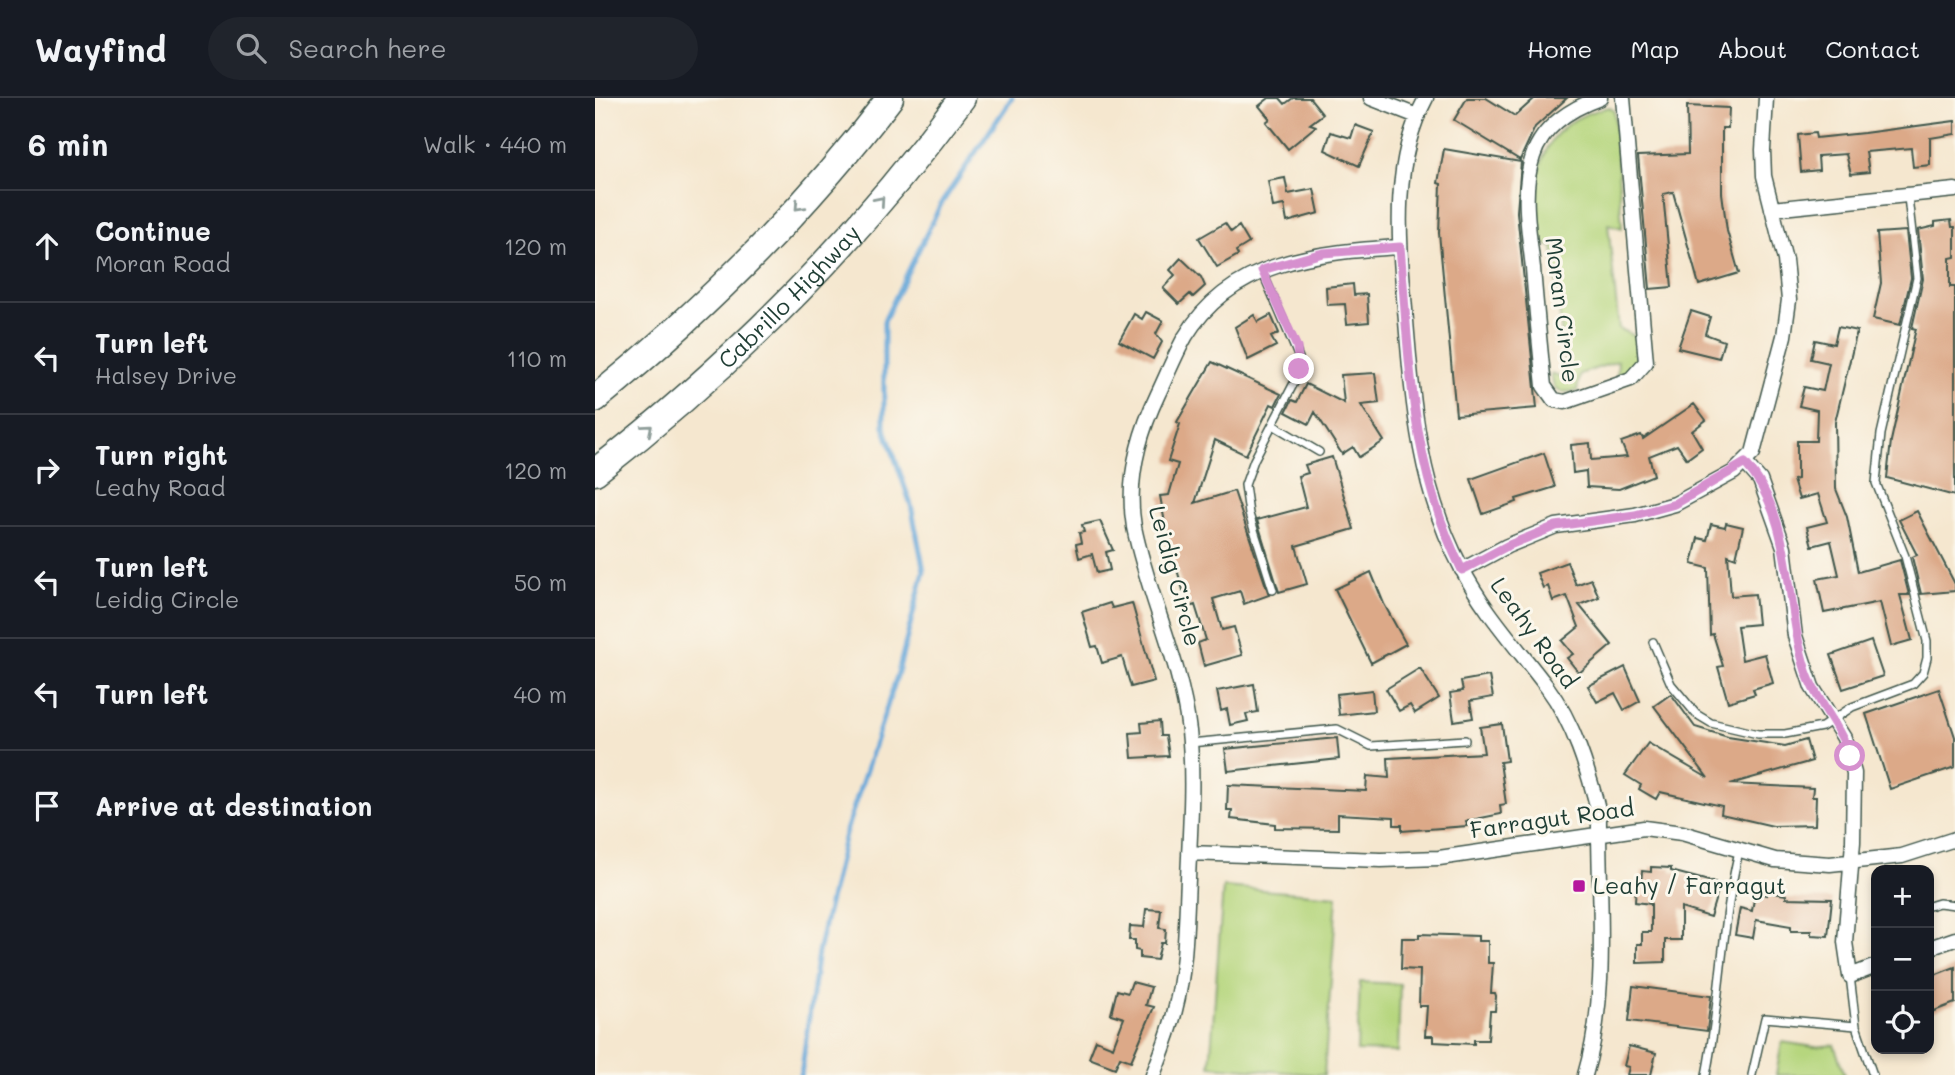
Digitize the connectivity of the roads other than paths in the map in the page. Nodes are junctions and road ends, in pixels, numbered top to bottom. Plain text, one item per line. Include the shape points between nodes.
1 (890, 98) edge
2 (962, 98) edge
3 (1371, 98) edge
4 (1426, 98) edge
5 (1600, 98) edge
6 (1623, 98) edge
7 (1765, 98) edge
8 (1417, 116) junction
9 (1955, 190) edge
10 (1908, 197) junction
11 (1772, 209) junction
12 (1400, 247) junction
13 (1262, 270) junction
14 (595, 399) edge
15 (1273, 425) junction
16 (1319, 452) dead end
17 (1745, 463) junction
18 (595, 472) edge
19 (1462, 570) junction
20 (1273, 590) dead end
21 (1653, 642) dead end
22 (1832, 720) junction
23 (1465, 740) dead end
24 (1190, 743) junction
25 (1599, 833) junction
26 (1955, 839) edge
27 (1739, 851) junction
28 (1189, 853) junction
29 (1851, 862) junction
30 (1934, 905) edge
31 (1955, 905) edge
32 (1955, 939) edge
33 (1934, 946) edge
34 (1871, 968) edge
35 (1850, 975) junction
36 (1856, 1026) junction
37 (1153, 1075) edge
38 (1585, 1075) edge
39 (1706, 1075) edge
40 (1752, 1075) edge
41 (1873, 1075) edge

1 -> 14 highway via 752,256
18 -> 2 highway, Cabrillo Highway via 688,395 784,304 881,200
3 - 8 street
4 - 8 street, Leahy Road
5 - 6 street, Moran Circle via 1581,105 1552,127 1533,155 1529,174 1529,226 1544,386 1554,400 1565,402 1631,379 1646,362
7 - 11 street via 1763,150
8 - 12 street, Leahy Road via 1402,176
9 - 10 street
10 - 11 street
10 - 22 lane via 1917,278 1881,434 1876,483 1905,556 1927,641 1927,658 1923,673 1913,684 1852,707
11 - 17 street via 1789,280 1787,318 1759,438
12 - 13 street, Leidig Circle via 1323,253
12 - 19 street, Leahy Road via 1420,454 1447,541
13 - 15 lane via 1299,358 1295,381
13 - 24 street, Leidig Circle via 1218,300 1185,337 1145,422 1133,466 1135,527 1185,703
15 - 16 lane
15 - 20 lane via 1245,485 1249,514
17 - 19 street via 1666,507 1556,526
17 - 22 street via 1760,480 1784,547 1795,636 1812,687
19 - 25 street, Leahy Road via 1500,629 1547,686 1569,724 1594,791
21 - 22 lane via 1682,700 1711,723 1758,734 1786,734 1810,731
22 - 29 street via 1844,738 1854,772
23 - 24 lane via 1371,746 1337,729
24 - 28 street, Leidig Circle
25 - 27 street, Farragut Road via 1661,830
25 - 28 street, Farragut Road via 1439,858
25 - 38 street, Leahy Road via 1601,967
26 - 29 street, Farragut Road via 1902,856
27 - 29 street, Farragut Road via 1803,864
27 - 39 lane via 1722,937
28 - 37 street, Leidig Circle via 1180,987
29 - 35 street via 1845,942
30 - 31 lane
32 - 33 street
34 - 35 street
35 - 36 lane
36 - 40 lane via 1765,1018
36 - 41 lane

